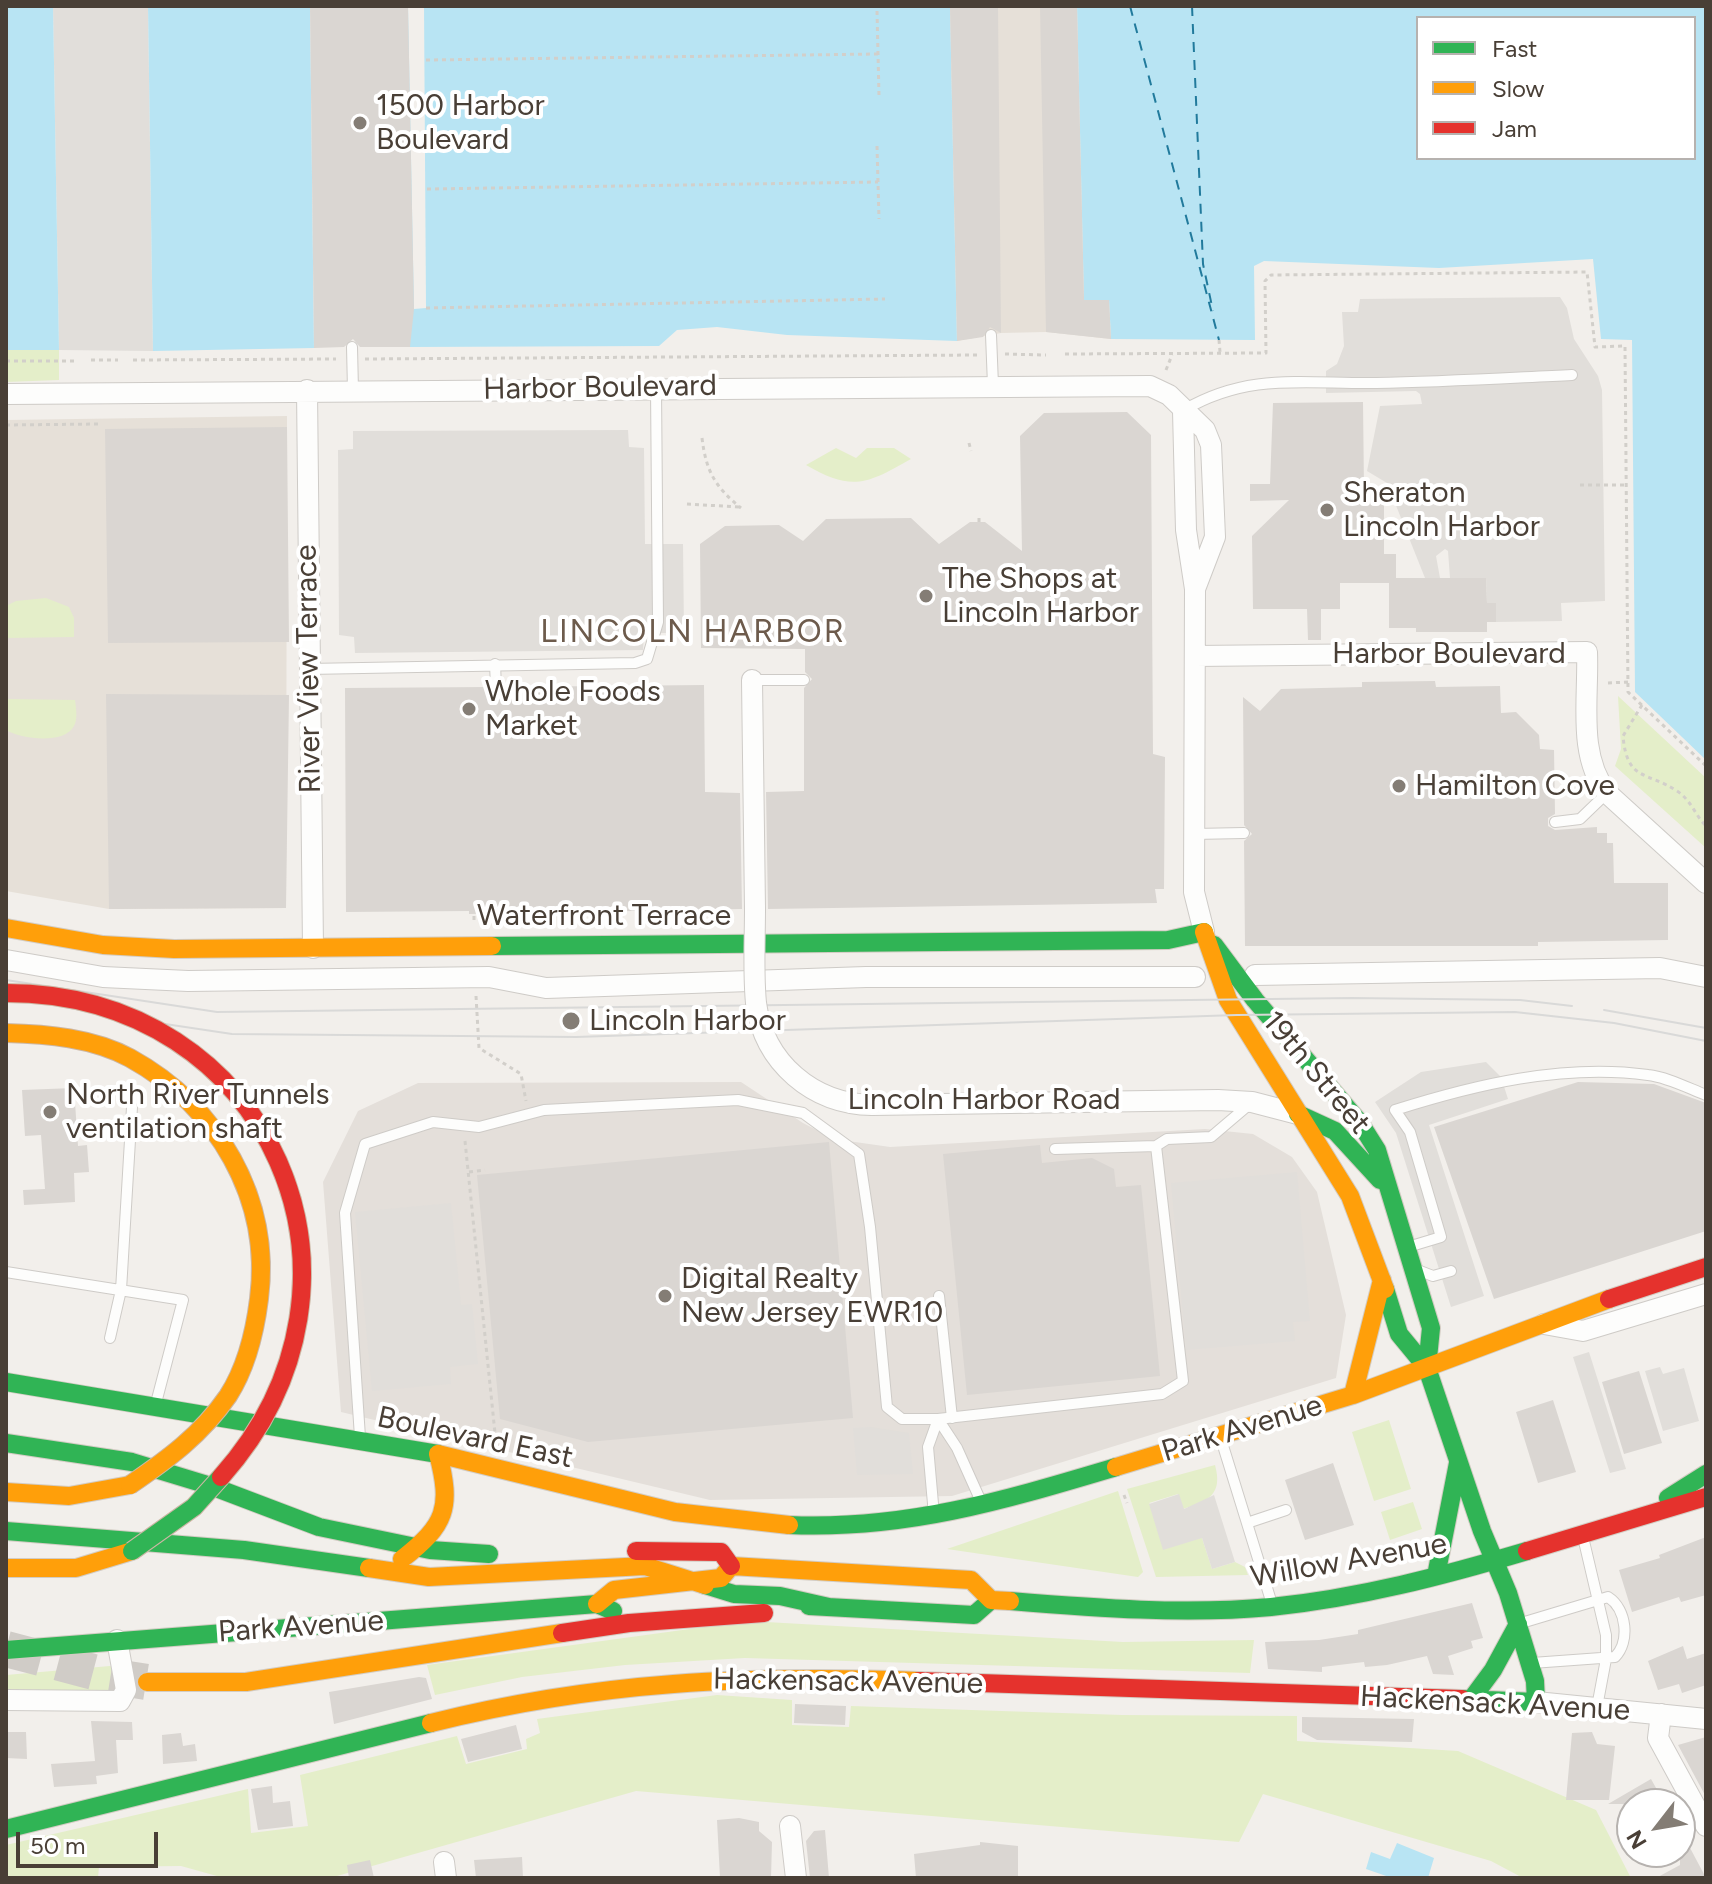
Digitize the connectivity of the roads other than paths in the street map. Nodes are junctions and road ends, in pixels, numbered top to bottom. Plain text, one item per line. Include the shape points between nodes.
1 (991, 335) dead end
2 (352, 347) dead end
3 (1572, 375) dead end
4 (993, 385) junction
5 (656, 388) junction
6 (307, 390) junction
7 (353, 390) junction
8 (6, 394) edge
9 (1183, 411) junction
10 (1195, 589) junction
11 (1195, 656) junction
12 (495, 664) junction
13 (308, 669) junction
14 (752, 680) joint
15 (804, 680) dead end
16 (496, 687) dead end
17 (1607, 793) junction
18 (1555, 822) dead end
19 (1244, 833) dead end
20 (1194, 834) junction
21 (1706, 883) edge
22 (6, 928) edge
23 (1204, 932) junction
24 (313, 948) junction
25 (6, 960) edge
26 (1255, 975) dead end
27 (1195, 977) dead end
28 (1706, 977) edge
29 (6, 993) edge
30 (6, 1033) edge
31 (1706, 1095) edge
32 (1252, 1102) junction
33 (132, 1107) dead end
34 (1298, 1114) junction
35 (1156, 1146) junction
36 (1055, 1149) dead end
37 (1388, 1188) junction
38 (1407, 1247) junction
39 (1706, 1267) edge
40 (1414, 1269) junction
41 (1451, 1271) dead end
42 (6, 1272) edge
43 (1382, 1280) junction
44 (121, 1290) junction
45 (1706, 1294) edge
46 (939, 1296) dead end
47 (1544, 1324) junction
48 (110, 1338) dead end
49 (1427, 1368) junction
50 (6, 1382) edge
51 (1353, 1395) junction
52 (155, 1407) junction
53 (952, 1418) junction
54 (938, 1419) junction
55 (1220, 1436) junction
56 (360, 1440) junction
57 (6, 1443) edge
58 (438, 1454) junction
59 (1459, 1459) junction
60 (1706, 1474) edge
61 (6, 1492) edge
62 (1706, 1497) edge
63 (983, 1507) junction
64 (1286, 1510) dead end
65 (1644, 1514) junction
66 (1706, 1515) edge
67 (934, 1518) junction
68 (1247, 1523) junction
69 (6, 1531) edge
70 (1582, 1534) junction
71 (417, 1548) junction
72 (1495, 1562) junction
73 (731, 1566) junction
74 (6, 1568) edge
75 (383, 1573) junction
76 (1436, 1576) junction
77 (693, 1580) junction
78 (991, 1600) junction
79 (1596, 1601) junction
80 (597, 1604) junction
81 (1272, 1606) junction
82 (829, 1607) junction
83 (1518, 1624) junction
84 (117, 1640) junction
85 (6, 1650) edge
86 (1606, 1659) junction
87 (1530, 1663) junction
88 (147, 1682) tunnel mouth
89 (1473, 1697) junction
90 (6, 1700) edge
91 (1536, 1702) junction
92 (1597, 1707) junction
93 (1661, 1714) junction
94 (1706, 1719) edge
95 (790, 1826) dead end
96 (1706, 1826) edge
97 (6, 1829) edge
98 (796, 1878) edge

1 - 4 lane
2 - 7 lane
3 - 9 lane via 1259,382 1208,397
4 - 5 street, Harbor Boulevard
4 - 9 street, Harbor Boulevard via 1139,384 1164,391
5 - 7 street, Harbor Boulevard
5 - 12 lane via 658,622 647,659
6 - 7 street, Harbor Boulevard
6 - 8 street, Harbor Boulevard
6 - 13 street, River View Terrace
9 - 10 street, Harbor Boulevard via 1186,530
9 - 10 street, Harbor Boulevard via 1205,430 1214,463 1215,537
10 - 11 street, Harbor Boulevard
11 - 17 street, Harbor Boulevard via 1587,652 1588,751
11 - 20 street, 19th Street
12 - 13 lane
12 - 16 lane
13 - 24 street, River View Terrace
14 - 15 lane
14 - 32 street, Lincoln Harbor Road, bridge via 756,1004 773,1051 789,1072 818,1093 850,1104
17 - 18 lane via 1580,819
17 - 21 street, Harbor Boulevard
19 - 20 lane
20 - 23 street, 19th Street via 1194,901
22 - 24 main road, Waterfront Terrace via 140,948
23 - 24 main road, Waterfront Terrace via 1168,940
23 - 34 main road, 19th Street via 1228,1000
23 - 37 main road, 19th Street via 1360,1123 1377,1150
25 - 27 street via 103,977 476,977 546,988 866,977
26 - 28 street via 1660,968
29 - 74 main road, bridge via 62,995 108,1005 150,1022 229,1083 261,1124 284,1170 300,1221 305,1271 295,1344 278,1392 252,1438 216,1483 174,1524 132,1551 76,1568
30 - 61 main road, bridge via 82,1040 115,1051 160,1076 188,1100 226,1144 241,1173 257,1219 263,1259 253,1345 240,1376 200,1437 170,1464 97,1495
31 - 38 lane via 1650,1075 1580,1073 1503,1081 1395,1110 1410,1132 1441,1237
32 - 34 street, Lincoln Harbor Road
32 - 35 lane via 1211,1137 1167,1139
33 - 44 lane
34 - 37 main road via 1335,1131
34 - 43 main road, 19th Street via 1350,1196
35 - 36 lane
35 - 53 lane via 1183,1381 1162,1394
37 - 38 main road, 19th Street
38 - 40 main road, 19th Street
39 - 47 main road, Park Avenue
40 - 41 lane via 1433,1276
40 - 49 main road, 19th Street via 1431,1328
42 - 44 lane
43 - 49 main road, 19th Street via 1399,1334
43 - 51 main road
44 - 48 lane
44 - 52 lane via 183,1300
45 - 47 street via 1583,1331
46 - 53 lane
47 - 49 main road, Park Avenue
49 - 51 main road, Park Avenue
49 - 59 main road, 19th Street
50 - 52 main road, Boulevard East
51 - 55 main road, Park Avenue
52 - 56 main road, Boulevard East
53 - 54 lane
54 - 56 lane via 902,1419 887,1407 859,1154 803,1113 738,1100 528,1112 479,1127 433,1122 365,1144 345,1213
54 - 63 lane
54 - 67 lane via 928,1447
55 - 63 main road, Park Avenue
55 - 68 lane
56 - 58 main road, Boulevard East
57 - 71 main road via 132,1462 319,1527
58 - 67 main road, Boulevard East via 713,1518 830,1523
58 - 71 main road via 448,1493 447,1513
59 - 72 main road, 19th Street
59 - 76 main road
60 - 65 main road
62 - 65 main road, Willow Avenue
63 - 67 main road, Park Avenue
64 - 68 lane
65 - 66 main road
65 - 70 main road, Willow Avenue
68 - 81 lane
69 - 75 main road via 244,1550
70 - 72 main road, Willow Avenue
70 - 79 lane
71 - 73 main road via 483,1554 721,1552
71 - 75 main road
72 - 76 main road, Willow Avenue
72 - 83 main road, 19th Street
73 - 77 main road, Park Avenue via 721,1578
73 - 78 main road, Willow Avenue via 971,1580
75 - 77 main road via 455,1577 645,1566
76 - 81 main road, Willow Avenue
77 - 80 main road, Park Avenue via 614,1590
77 - 82 main road via 734,1594 780,1596
78 - 81 main road, Willow Avenue via 1130,1610
78 - 82 main road, Willow Avenue via 974,1615
79 - 83 lane
79 - 86 lane via 1606,1635
79 - 86 lane via 1614,1601 1627,1638 1615,1657
80 - 82 main road, Park Avenue via 615,1613 742,1604
80 - 84 main road, Park Avenue
82 - 88 main road via 629,1623 246,1682
83 - 87 main road, 19th Street
83 - 89 main road
84 - 85 main road, Park Avenue
84 - 90 street via 126,1690 120,1701
86 - 87 lane
86 - 92 lane
87 - 91 main road, 19th Street
89 - 91 main road, Hackensack Avenue
89 - 97 main road, Hackensack Avenue via 805,1677 673,1682 495,1707
91 - 92 street, Hackensack Avenue
92 - 93 street, Hackensack Avenue
93 - 94 street, Hackensack Avenue
93 - 96 street via 1658,1738
95 - 98 street

